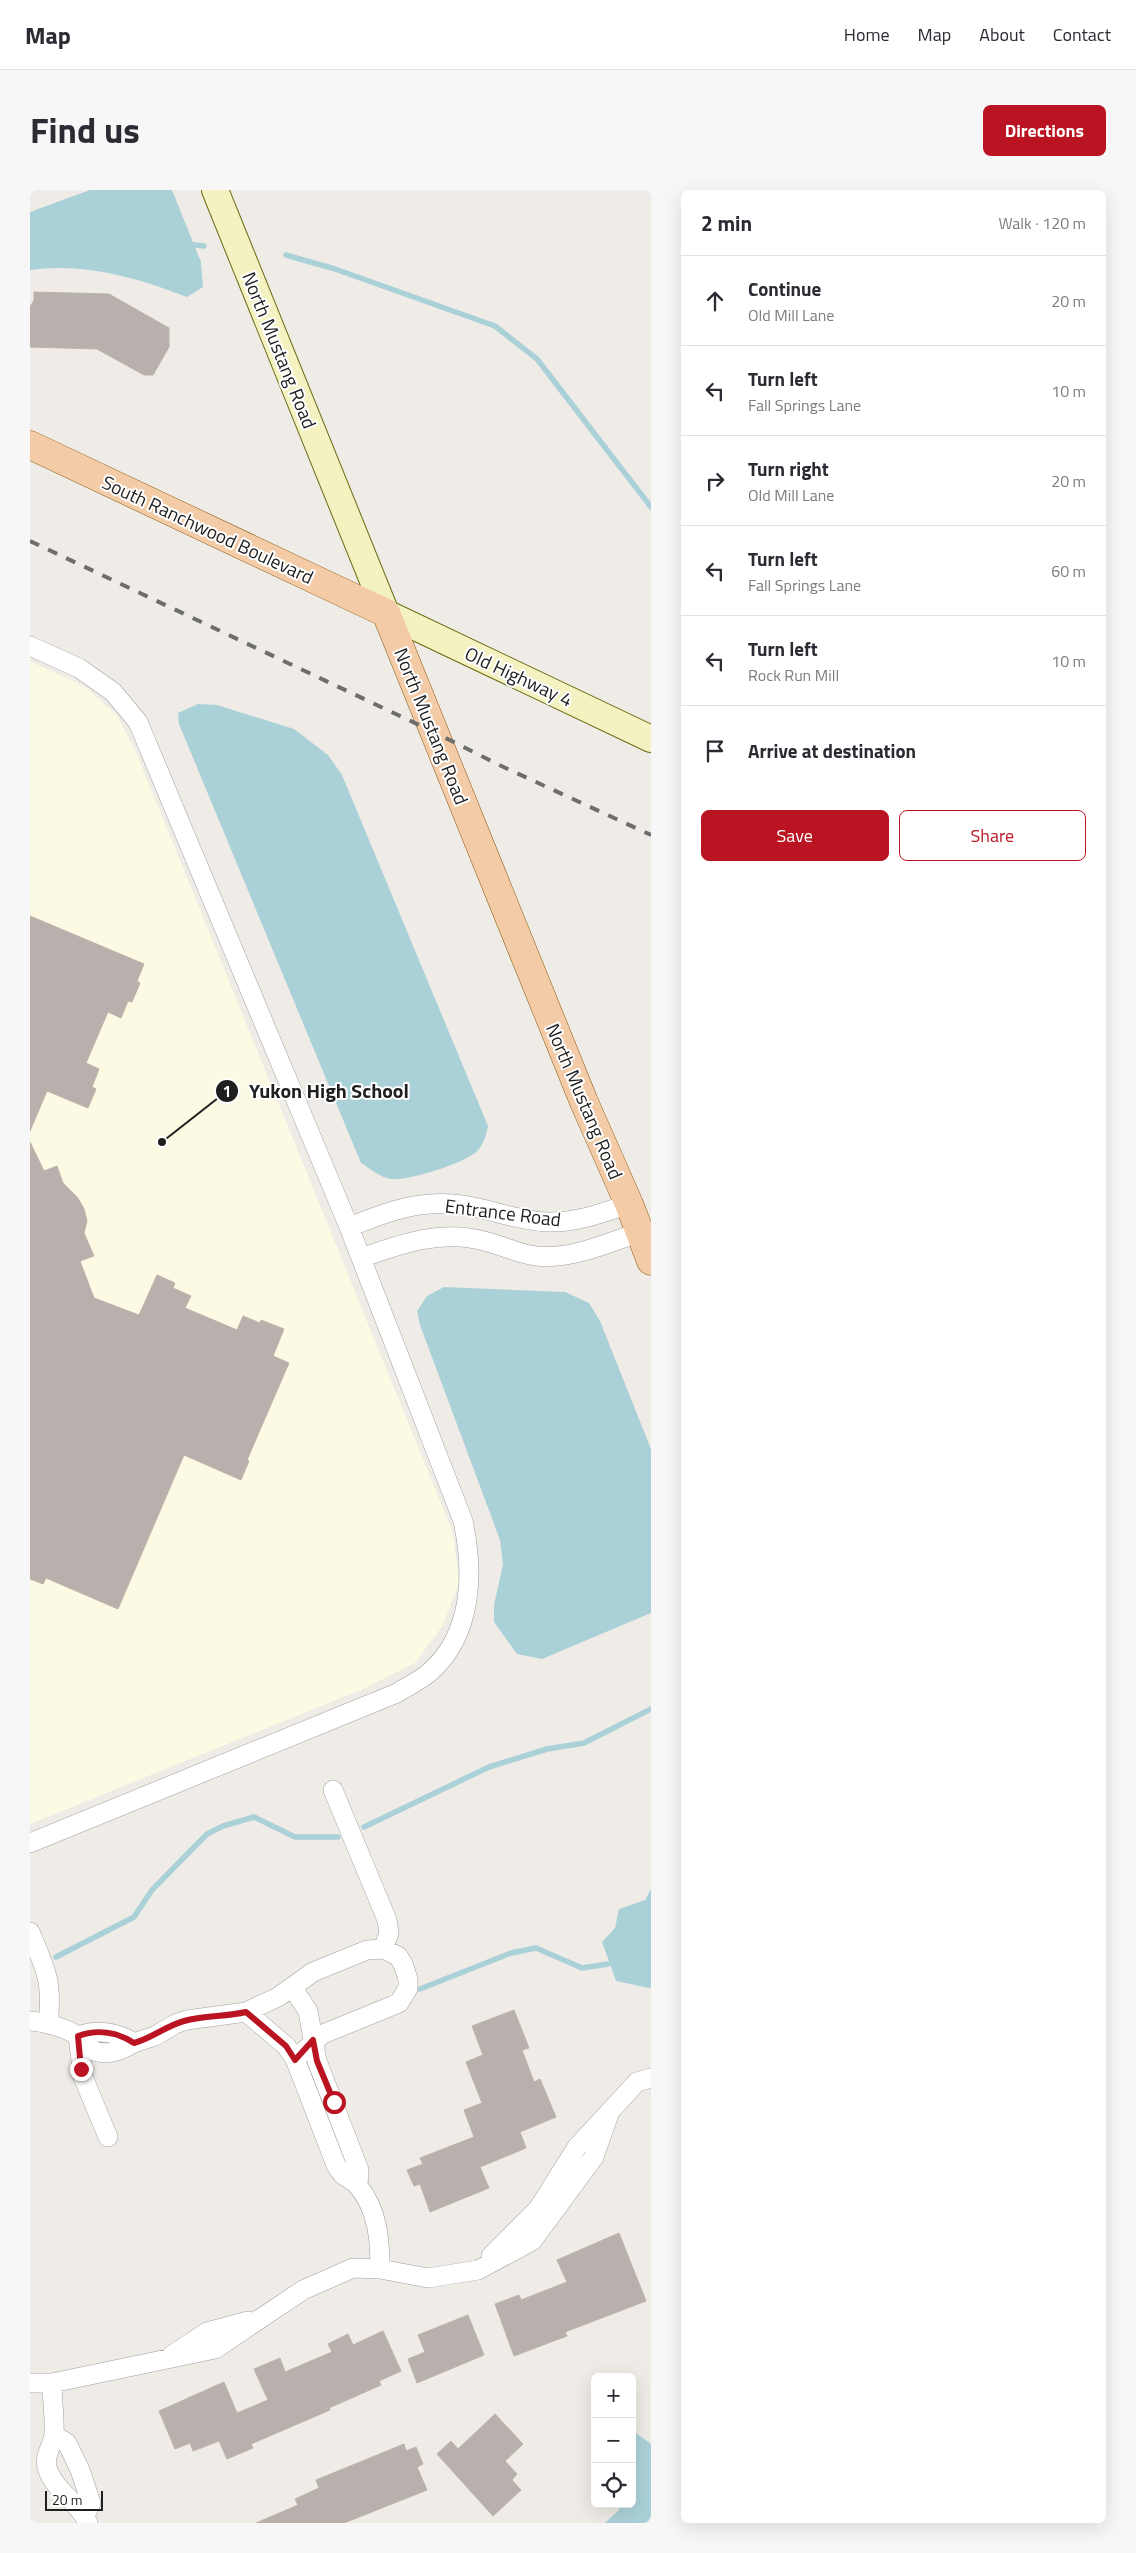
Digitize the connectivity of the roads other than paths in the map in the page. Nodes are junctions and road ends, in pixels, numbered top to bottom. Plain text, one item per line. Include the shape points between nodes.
1 (216, 190) edge
2 (30, 445) edge
3 (386, 613) junction
4 (30, 646) edge
5 (651, 739) edge
6 (629, 1204) junction
7 (349, 1227) junction
8 (640, 1232) junction
9 (361, 1258) junction
10 (651, 1261) edge
11 (333, 1790) dead end
12 (30, 1842) edge
13 (30, 1932) edge
14 (383, 1949) junction
15 (292, 1987) junction
16 (246, 2012) junction
17 (39, 2022) edge
18 (78, 2036) junction
19 (313, 2040) junction
20 (295, 2060) junction
21 (651, 2078) edge
22 (108, 2137) dead end
23 (358, 2185) junction
24 (380, 2269) junction
25 (52, 2383) junction
26 (30, 2384) edge
27 (54, 2435) junction
28 (87, 2520) edge

1 - 3 main road, North Mustang Road
2 - 3 main road, South Ranchwood Boulevard
3 - 5 main road, Old Highway 4
3 - 6 main road, North Mustang Road via 584,1102
4 - 7 street via 79,668 113,692 138,722
6 - 7 street, Entrance Road via 578,1220 546,1222 474,1206 430,1204 394,1210
6 - 8 main road, North Mustang Road
7 - 9 street
8 - 9 street, Entrance Road via 560,1255 536,1256 483,1240 445,1237 408,1241
8 - 10 main road, North Mustang Road
9 - 12 street via 463,1521 469,1550 470,1580 456,1639 430,1672 397,1693
11 - 14 street via 387,1920 389,1933
13 - 17 street via 49,1980 51,1998
14 - 15 street via 367,1950 321,1969
14 - 19 street via 398,1956 407,1972 408,1988 399,2003
15 - 16 street
15 - 19 street via 308,2011
16 - 18 street via 187,2020 117,2053 88,2048
16 - 20 street via 286,2046
17 - 18 street
18 - 22 street via 82,2078
19 - 20 street
19 - 23 street via 317,2061 359,2170
20 - 23 street via 336,2165 342,2176
21 - 24 street via 637,2082 609,2114 594,2157 559,2190 532,2241 478,2270 428,2278
23 - 24 street via 377,2223
24 - 25 street via 353,2268 303,2290 215,2349
25 - 26 street
25 - 27 street
27 - 28 street via 67,2443 80,2470 91,2503
27 - 28 street via 46,2453 47,2468

